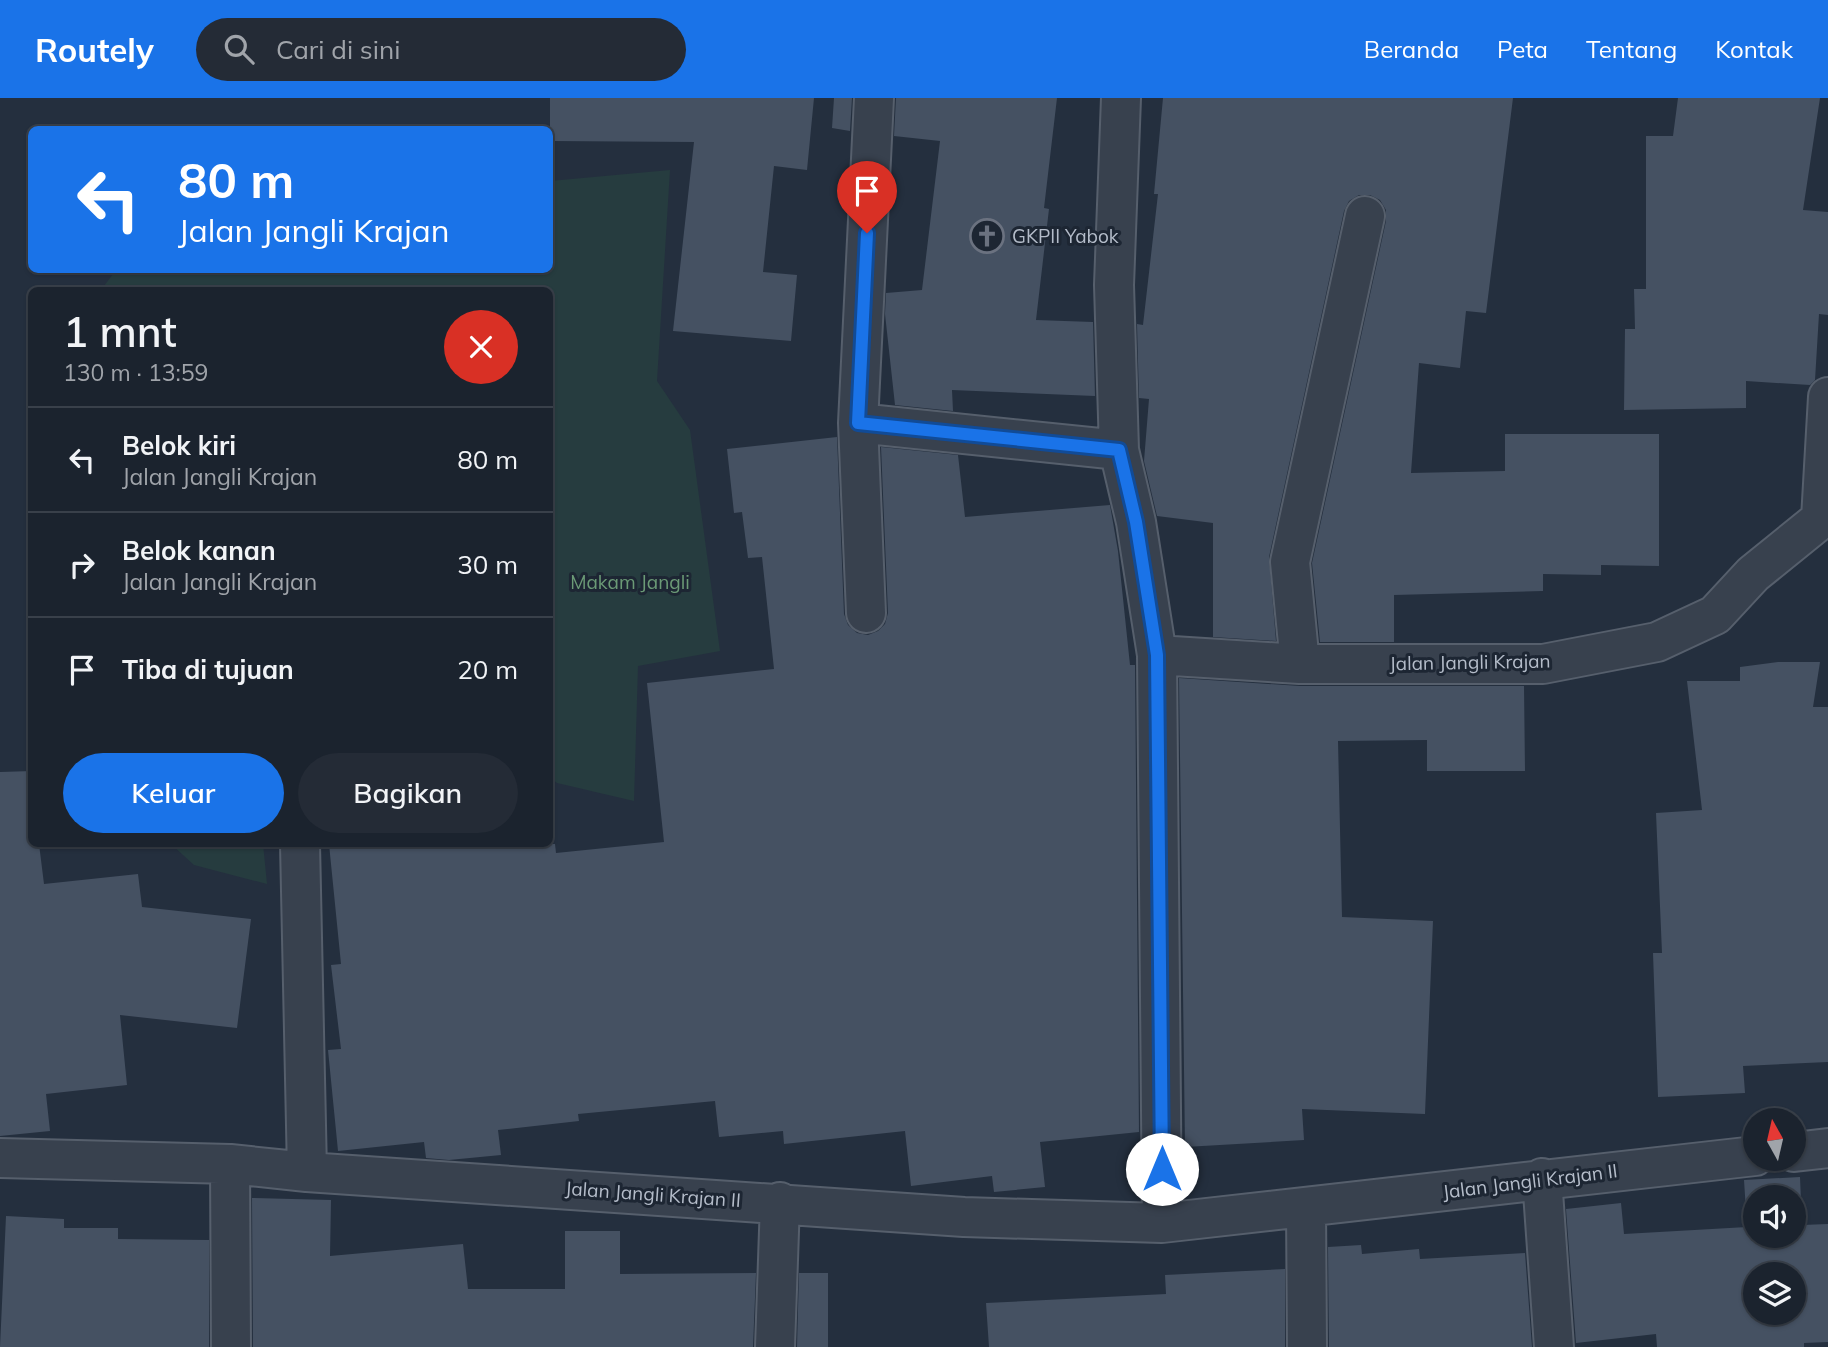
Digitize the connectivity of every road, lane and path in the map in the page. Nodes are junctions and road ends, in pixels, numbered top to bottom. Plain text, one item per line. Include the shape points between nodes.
1 (874, 98) edge
2 (1121, 98) edge
3 (1365, 216) dead end
4 (1828, 397) edge
5 (858, 423) junction
6 (1119, 450) junction
7 (1825, 520) edge
8 (866, 613) dead end
9 (1157, 655) junction
10 (1300, 664) junction
11 (300, 847) edge
12 (1828, 1148) edge
13 (1806, 1151) edge
14 (1743, 1157) edge
15 (0, 1158) edge
16 (230, 1164) junction
17 (307, 1172) junction
18 (1542, 1178) junction
19 (780, 1202) junction
20 (1306, 1208) junction
21 (1162, 1223) junction
22 (232, 1347) edge
23 (775, 1347) edge
24 (1307, 1347) edge
25 (1553, 1347) edge

1 - 5 street
2 - 6 street via 1114,285
3 - 10 street via 1290,562
4 - 7 street, Jalan Jangli Krajan
5 - 6 street
5 - 8 street
6 - 9 street via 1136,522
7 - 10 street, Jalan Jangli Krajan via 1753,574 1715,615 1657,642 1543,664
9 - 10 street, Jalan Jangli Krajan
9 - 21 street
11 - 17 street
12 - 13 street
14 - 18 street, Jalan Jangli Krajan II
15 - 16 street, Jalan Jangli Krajan II
16 - 17 street, Jalan Jangli Krajan II
16 - 22 street
17 - 19 street, Jalan Jangli Krajan II
18 - 20 street, Jalan Jangli Krajan II
18 - 25 street
19 - 21 street, Jalan Jangli Krajan II via 964,1217
19 - 23 street
20 - 21 street, Jalan Jangli Krajan II
20 - 24 street

